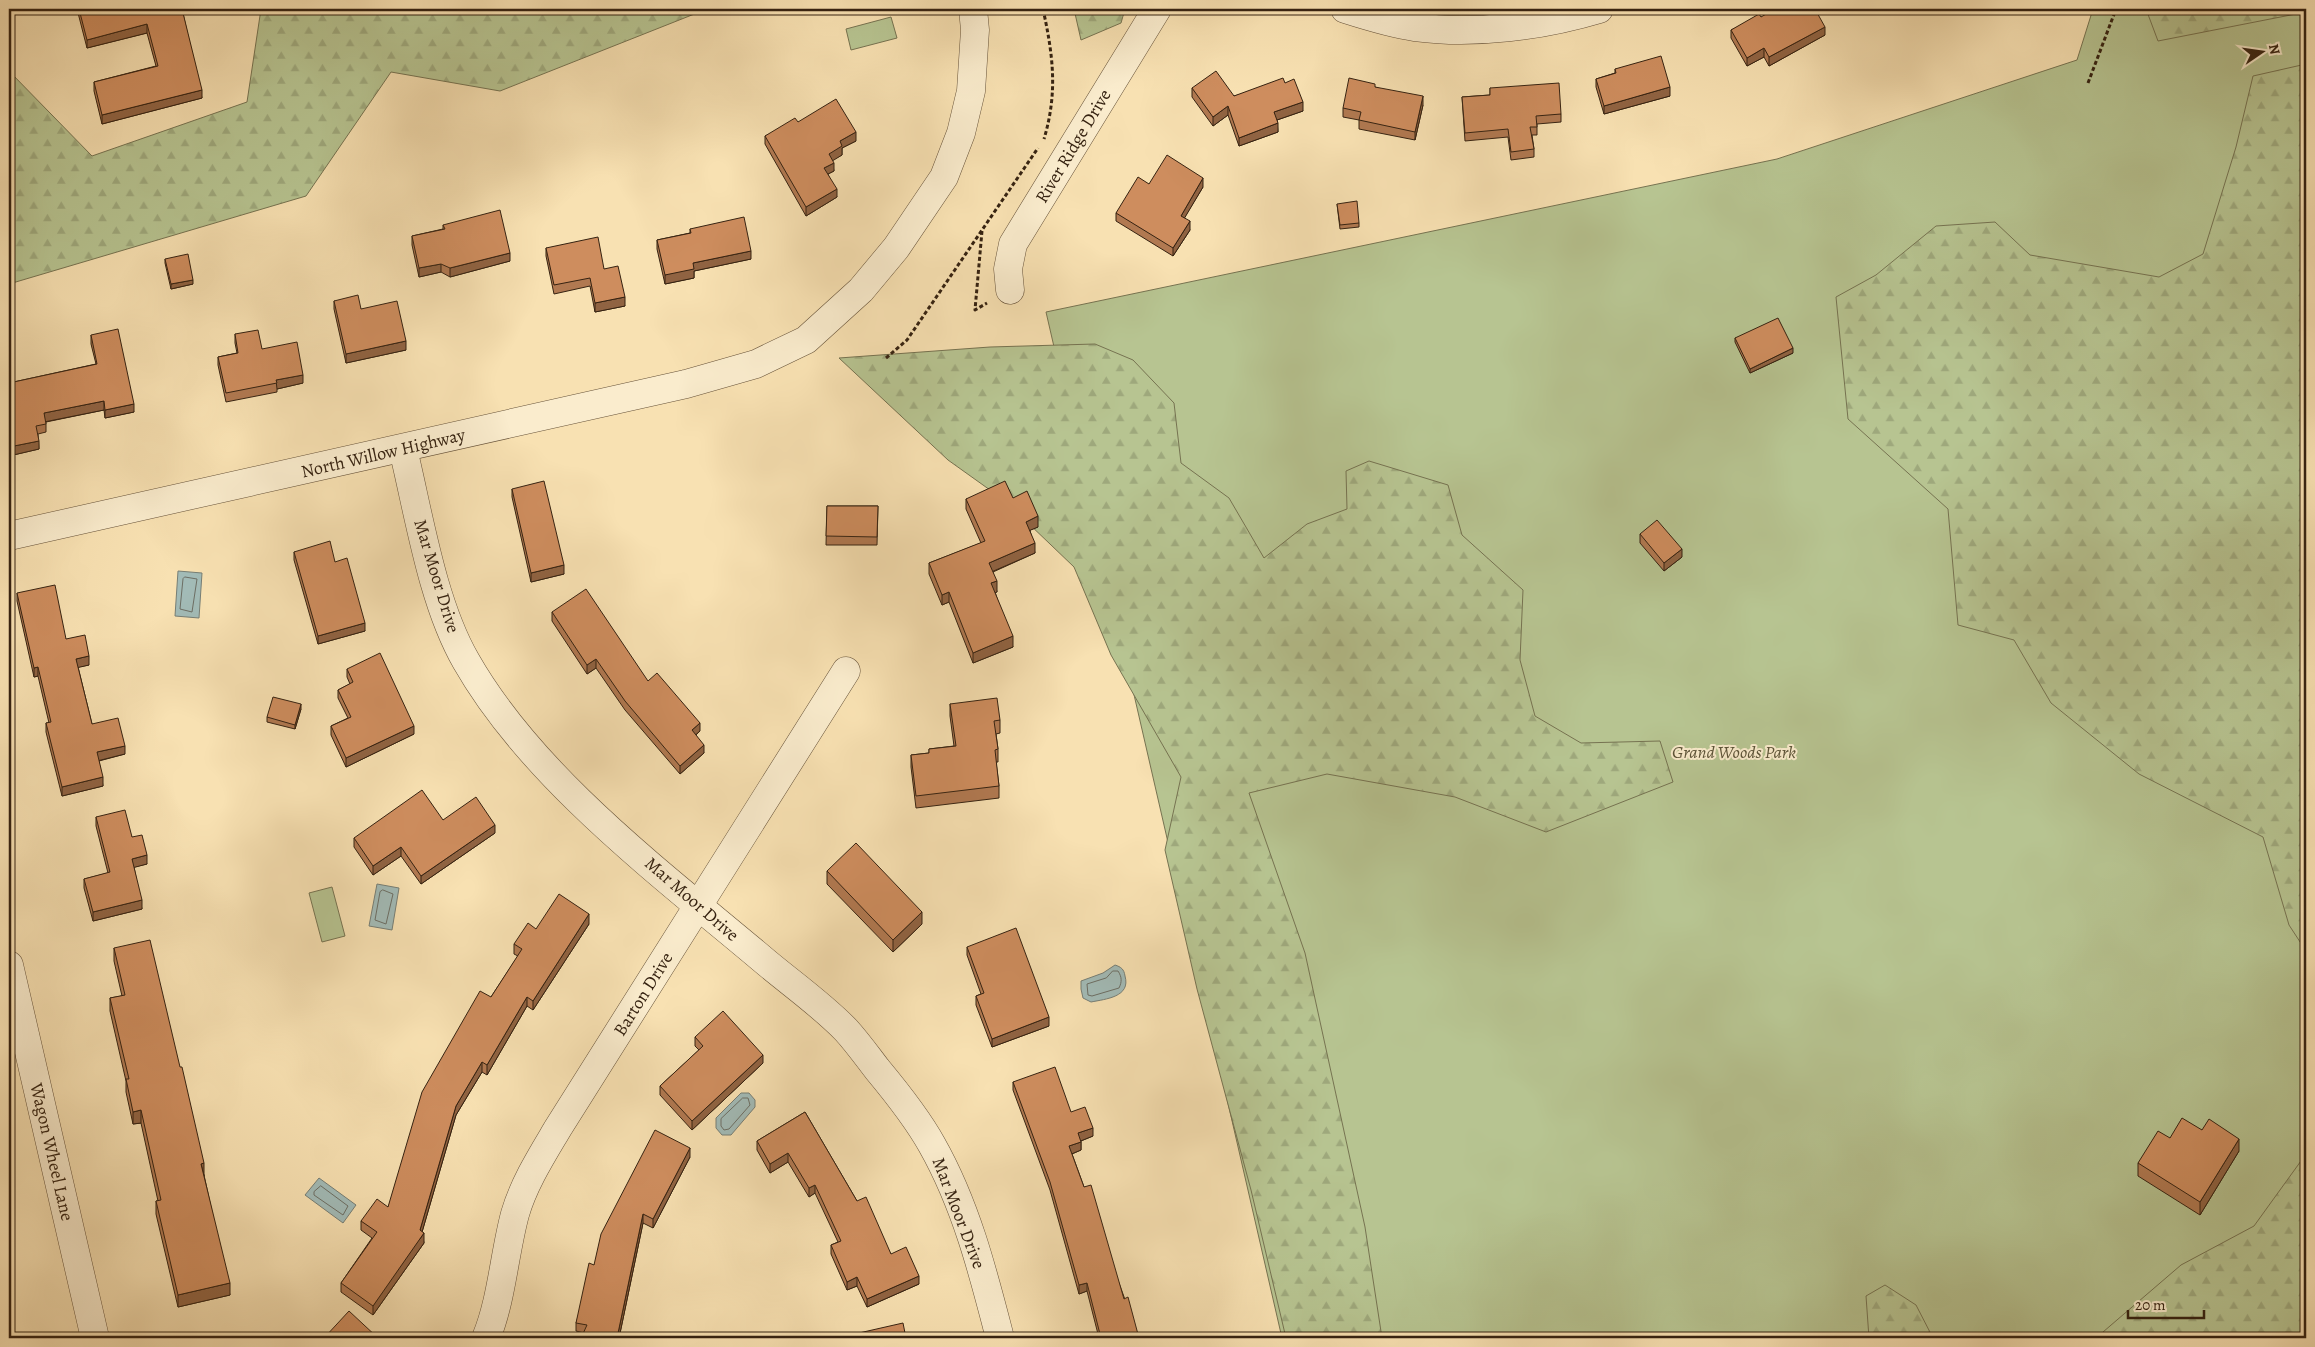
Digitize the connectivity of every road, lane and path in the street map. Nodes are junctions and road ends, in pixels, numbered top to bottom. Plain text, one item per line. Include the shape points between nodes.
1 (973, 9) edge
2 (1043, 9) edge
3 (1157, 9) edge
4 (1344, 9) edge
5 (1599, 9) edge
6 (2116, 9) edge
7 (2088, 83) dead end
8 (1010, 290) dead end
9 (886, 358) dead end
10 (403, 449) junction
11 (9, 536) edge
12 (846, 671) dead end
13 (699, 906) junction
14 (9, 965) edge
15 (95, 1338) edge
16 (486, 1338) edge
17 (1000, 1338) edge

1 - 10 street, North Willow Highway via 975,30 971,91 961,133 944,177 896,248 861,290 806,340 756,364 686,384
2 - 9 path via 1054,70 1053,105 1044,138 908,340
3 - 8 street, River Ridge Drive via 1013,244 1008,269
4 - 5 street via 1415,27 1452,29 1508,27
6 - 7 path
10 - 11 street, North Willow Highway
10 - 13 street, Mar Moor Drive via 435,580 465,660 524,744 592,813
12 - 13 street, Barton Drive
13 - 16 street, Barton Drive via 532,1173 516,1212 500,1293
13 - 17 street, Mar Moor Drive via 845,1029 902,1100 951,1182 971,1233
14 - 15 street, Wagon Wheel Lane

